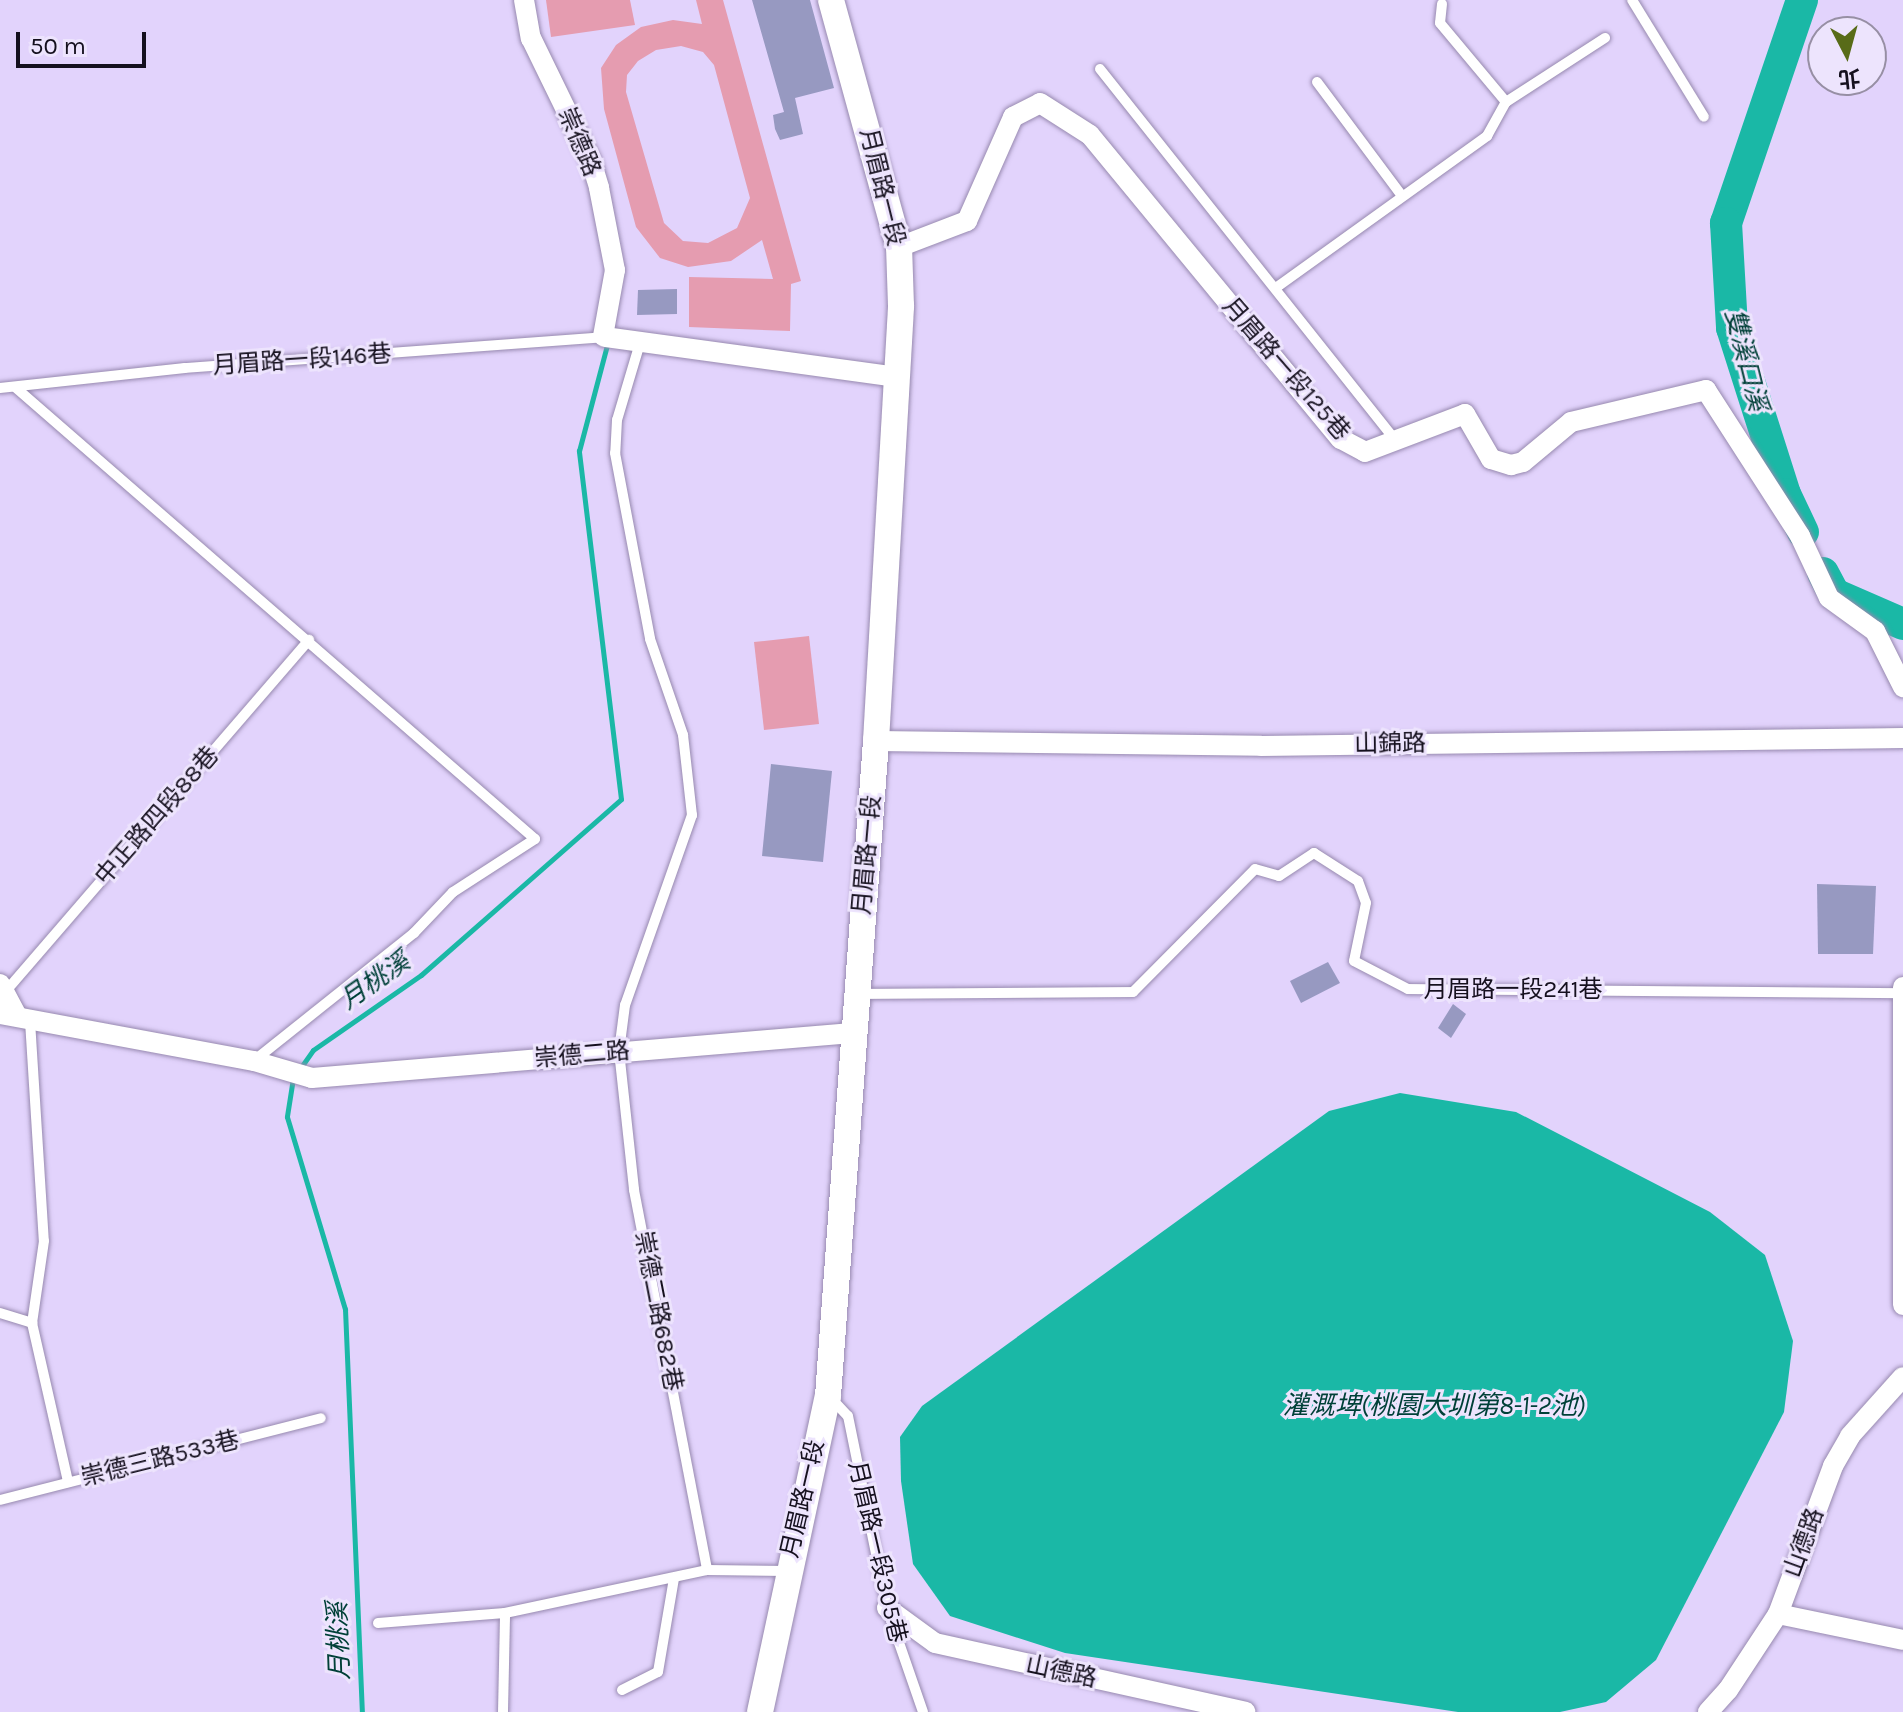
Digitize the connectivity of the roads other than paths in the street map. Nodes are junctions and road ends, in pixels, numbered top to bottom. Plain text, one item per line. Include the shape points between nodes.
1 (524, 0) edge
2 (831, 0) edge
3 (1632, 0) edge
4 (1443, 1) edge
5 (1605, 38) dead end
6 (1100, 69) dead end
7 (1317, 82) dead end
8 (1506, 102) junction
9 (1704, 117) dead end
10 (1402, 196) junction
11 (899, 247) junction
12 (1277, 287) junction
13 (604, 336) junction
14 (636, 342) junction
15 (896, 377) junction
16 (15, 387) junction
17 (0, 388) edge
18 (1395, 441) junction
19 (309, 640) junction
20 (1903, 687) edge
21 (1903, 738) edge
22 (876, 741) junction
23 (3, 988) edge
24 (1902, 990) edge
25 (855, 994) junction
26 (15, 1016) edge
27 (852, 1033) junction
28 (619, 1051) junction
29 (254, 1061) junction
30 (1903, 1305) edge
31 (0, 1313) edge
32 (32, 1323) junction
33 (1903, 1377) edge
34 (828, 1396) junction
35 (321, 1418) dead end
36 (68, 1482) junction
37 (0, 1500) edge
38 (707, 1570) junction
39 (786, 1571) junction
40 (674, 1578) junction
41 (887, 1608) junction
42 (505, 1613) junction
43 (1778, 1614) junction
44 (378, 1623) dead end
45 (1903, 1640) edge
46 (622, 1690) dead end
47 (1224, 1710) edge
48 (503, 1712) edge
49 (760, 1712) edge
50 (923, 1712) edge
51 (1245, 1712) edge
52 (1708, 1712) edge

1 - 13 street, 崇德路 via 531,38 599,188 615,270
2 - 11 street, 月眉路一段
3 - 9 lane
4 - 8 lane via 1440,23
5 - 8 lane
6 - 12 lane
7 - 10 lane
8 - 10 lane via 1487,136
10 - 12 lane
11 - 15 street, 月眉路一段
11 - 18 street, 月眉路一段125巷 via 967,221 1013,117 1040,103 1090,135 1341,439 1365,452
12 - 18 lane
13 - 14 street
13 - 16 lane, 月眉路一段146巷 via 185,368
14 - 15 street
14 - 28 lane, 崇德二路682巷 via 617,420 615,453 650,639 683,735 692,815 625,1005
15 - 22 street, 月眉路一段
16 - 17 lane, 月眉路一段146巷
16 - 19 lane
18 - 20 street, 月眉路一段125巷 via 1465,414 1491,459 1511,465 1523,462 1571,422 1706,390 1800,536 1829,598 1875,631
19 - 23 lane, 中正路四段88巷
19 - 29 lane via 535,839 453,892 414,933
21 - 22 street, 山錦路 via 1277,746
22 - 25 street, 月眉路一段
23 - 26 street
24 - 25 lane, 月眉路一段241巷 via 1408,989 1378,978 1354,961 1366,903 1358,881 1314,853 1279,876 1255,869 1133,992
24 - 30 street
25 - 27 street, 月眉路一段
26 - 29 street
26 - 32 lane via 44,1241
27 - 28 street, 崇德二路
27 - 34 street, 月眉路一段
28 - 29 street, 崇德二路 via 312,1078
28 - 38 lane, 崇德二路682巷 via 634,1190
31 - 32 lane
32 - 36 lane
33 - 43 street, 山德路 via 1850,1436 1833,1466
34 - 39 street, 月眉路一段
34 - 41 lane, 月眉路一段305巷 via 848,1416
35 - 36 lane, 崇德三路533巷
36 - 37 lane, 崇德三路533巷
38 - 39 lane
38 - 40 lane
39 - 49 street, 月眉路一段 via 777,1649
40 - 42 lane
40 - 46 lane via 658,1672
41 - 47 street, 山德路 via 935,1643
41 - 50 lane, 月眉路一段305巷
42 - 44 lane
42 - 48 lane
43 - 45 street
43 - 52 street, 山德路
47 - 51 street, 山德路

